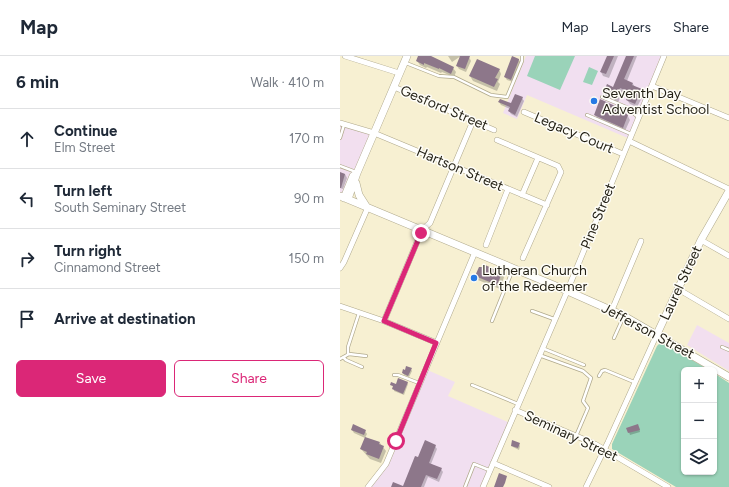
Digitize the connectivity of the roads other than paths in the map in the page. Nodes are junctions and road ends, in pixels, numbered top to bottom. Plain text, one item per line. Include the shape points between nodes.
1 (346, 56) edge
2 (522, 56) edge
3 (664, 56) edge
4 (406, 59) edge
5 (400, 74) junction
6 (652, 86) junction
7 (394, 87) junction
8 (602, 97) dead end
9 (524, 112) dead end
10 (587, 115) dead end
11 (639, 117) junction
12 (729, 118) edge
13 (472, 121) junction
14 (342, 124) edge
15 (494, 130) dead end
16 (374, 133) junction
17 (632, 135) junction
18 (340, 138) edge
19 (498, 140) dead end
20 (629, 141) junction
21 (623, 154) junction
22 (538, 158) junction
23 (340, 166) edge
24 (454, 166) junction
25 (357, 173) junction
26 (356, 181) junction
27 (508, 189) junction
28 (729, 190) edge
29 (522, 195) junction
30 (344, 198) edge
31 (547, 205) junction
32 (368, 207) junction
33 (422, 230) junction
34 (701, 240) junction
35 (641, 241) dead end
36 (486, 245) dead end
37 (475, 252) junction
38 (729, 256) edge
39 (523, 258) dead end
40 (340, 268) edge
41 (514, 269) junction
42 (678, 289) junction
43 (567, 290) junction
44 (340, 306) edge
45 (612, 310) junction
46 (532, 311) dead end
47 (359, 312) junction
48 (624, 316) junction
49 (554, 319) junction
50 (729, 319) edge
51 (384, 321) junction
52 (492, 321) dead end
53 (657, 334) junction
54 (614, 338) dead end
55 (436, 343) junction
56 (722, 347) dead end
57 (542, 348) junction
58 (729, 350) edge
59 (348, 354) junction
60 (539, 354) junction
61 (366, 356) dead end
62 (342, 358) edge
63 (584, 365) dead end
64 (362, 367) dead end
65 (394, 375) dead end
66 (599, 376) dead end
67 (729, 377) edge
68 (635, 382) junction
69 (420, 383) junction
70 (472, 385) dead end
71 (518, 404) junction
72 (515, 410) junction
73 (576, 436) junction
74 (604, 450) junction
75 (493, 463) junction
76 (490, 471) junction
77 (368, 487) edge
78 (465, 487) edge
79 (483, 487) edge
80 (549, 487) edge
81 (586, 487) edge
82 (668, 487) edge

1 - 5 street
2 - 4 lane via 507,97 491,95 454,77 439,76
3 - 6 street, Pine Street
4 - 5 main road
5 - 7 main road
6 - 11 street, Pine Street
6 - 12 street
7 - 13 street, Gesford Street
7 - 16 main road
8 - 11 lane via 626,107
9 - 21 street, Legacy Court
10 - 17 lane
11 - 17 street, Pine Street
13 - 15 street, Gesford Street
13 - 24 street
14 - 16 street, Hartson Street
14 - 18 lane
16 - 24 street, Hartson Street
16 - 25 main road
17 - 20 street, Pine Street
19 - 22 street
20 - 21 street, Pine Street
20 - 28 street
21 - 43 street, Pine Street
22 - 29 street
22 - 31 street via 558,166 561,172
23 - 25 lane
24 - 27 street, Hartson Street
24 - 33 street via 430,223
25 - 26 main road
25 - 30 main road via 352,176
26 - 30 main road
26 - 32 main road via 359,196
27 - 29 street, Hartson Street
27 - 36 street
28 - 34 main road, Laurel Street
29 - 31 street, Hartson Street
30 - 32 main road, Jefferson Street
31 - 39 street
32 - 33 main road, Jefferson Street
32 - 40 street
33 - 37 main road, Jefferson Street
33 - 51 street
34 - 38 street
34 - 42 main road, Laurel Street
35 - 45 street
37 - 41 main road, Jefferson Street
37 - 55 street
41 - 43 main road, Jefferson Street
41 - 52 lane
42 - 50 street
42 - 53 main road, Laurel Street
43 - 45 main road, Jefferson Street
43 - 49 street, Pine Street
44 - 47 street
45 - 48 main road, Jefferson Street
46 - 49 lane
47 - 51 street
47 - 59 lane
48 - 53 main road, Jefferson Street
48 - 54 lane
49 - 57 street, Pine Street
51 - 55 street
53 - 67 main road, Jefferson Street
53 - 68 street, Laurel Street
55 - 69 street
56 - 58 lane
57 - 60 street, Pine Street
57 - 63 lane
59 - 61 lane
59 - 62 lane
60 - 71 street, Pine Street
60 - 73 lane via 582,371 591,378 583,401 588,408
62 - 64 lane
65 - 69 lane
66 - 68 lane via 605,370
68 - 74 street, Laurel Street
69 - 77 street via 386,464
70 - 71 lane
71 - 72 street, Pine Street
72 - 73 street, Seminary Street
72 - 75 street, Pine Street
73 - 74 street, Seminary Street
74 - 81 street, Laurel Street
74 - 82 street, Seminary Street
75 - 76 street, Pine Street
75 - 80 street
76 - 78 lane via 474,464
76 - 79 street, Pine Street

